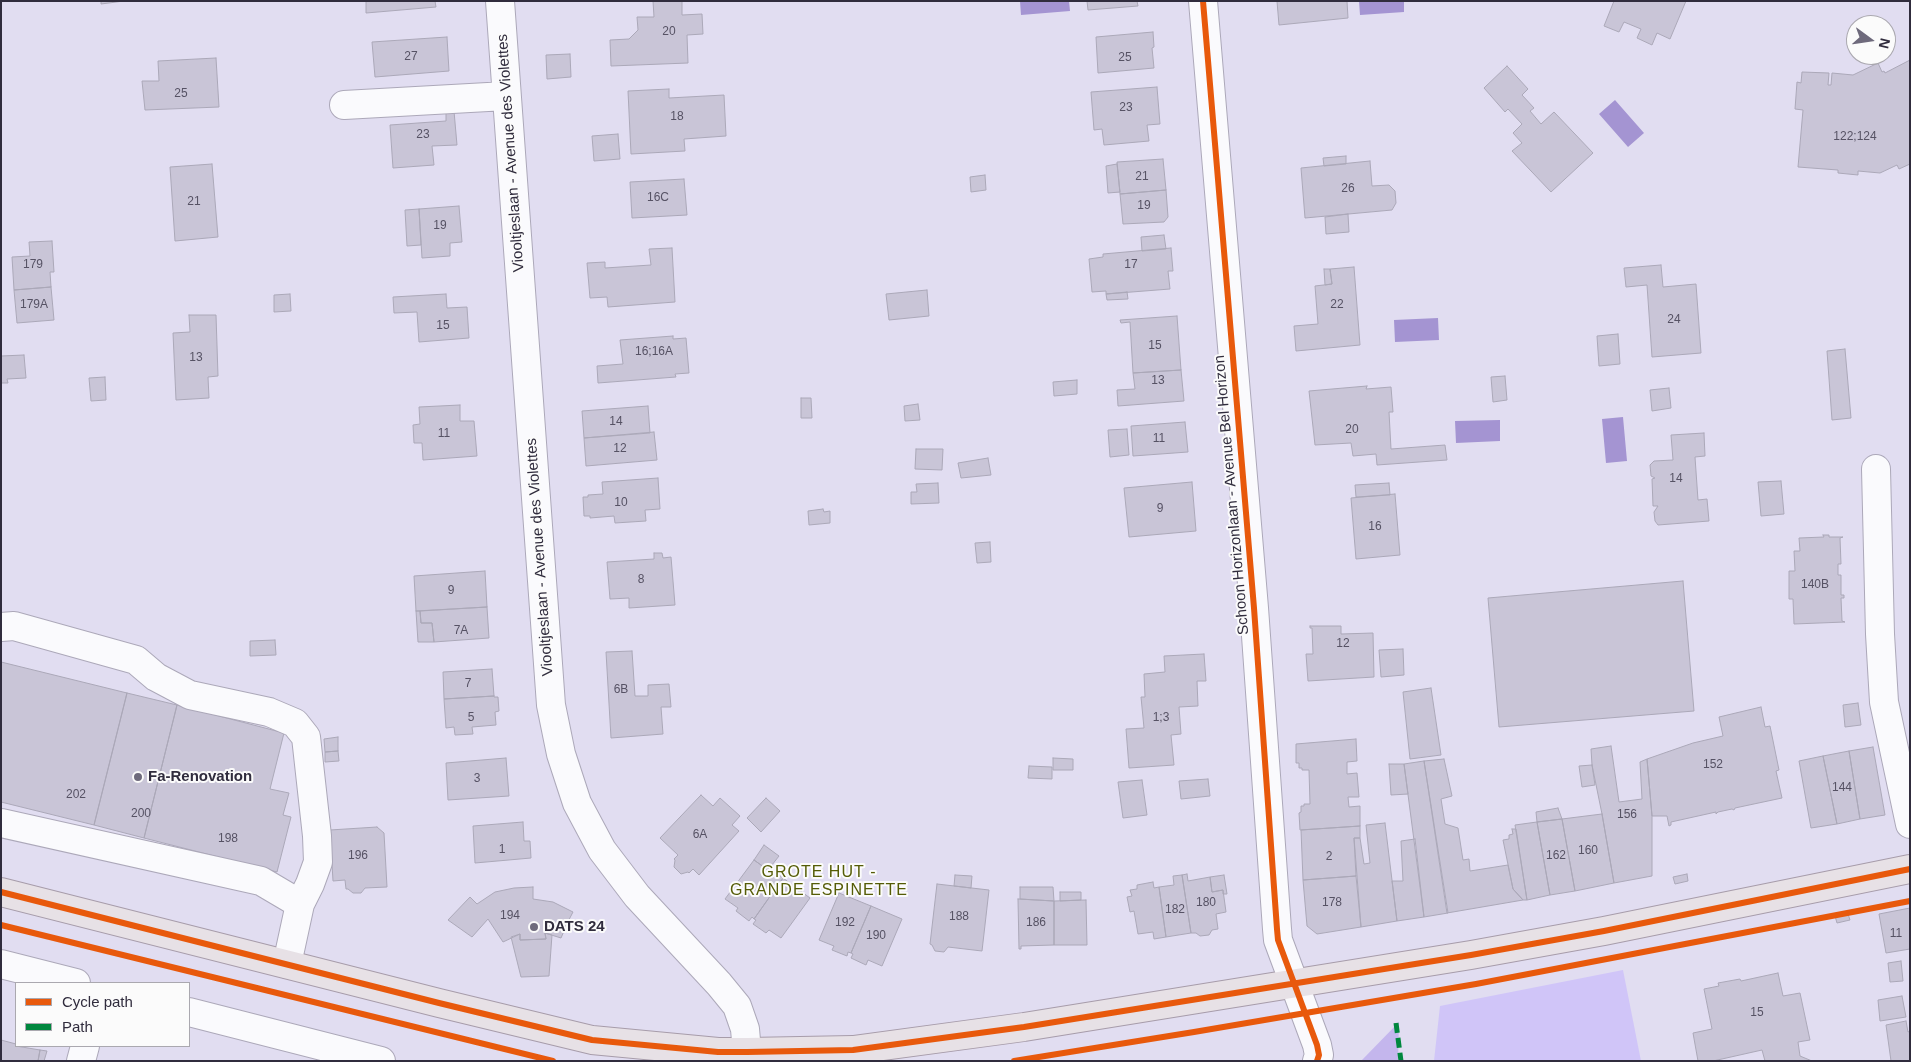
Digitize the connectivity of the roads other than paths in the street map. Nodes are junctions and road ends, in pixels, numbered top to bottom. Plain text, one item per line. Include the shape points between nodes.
1 (500, 1) edge
2 (1202, 1) edge
3 (506, 96) junction
4 (344, 105) dead end
5 (1876, 469) dead end
6 (1, 626) edge
7 (1, 823) edge
8 (1910, 824) edge
9 (1910, 869) edge
10 (1, 892) edge
11 (300, 904) junction
12 (1, 964) edge
13 (287, 964) junction
14 (72, 982) edge
15 (1294, 984) junction
16 (190, 1012) edge
17 (85, 1047) edge
18 (747, 1052) junction
19 (81, 1061) edge
20 (381, 1061) edge
21 (1318, 1061) edge

1 - 3 street, Viooltjeslaan - Avenue des Violettes
2 - 15 street, Schoon Horizonlaan - Avenue Bel Horizon via 1253,599 1277,930
3 - 4 street
3 - 18 street, Viooltjeslaan - Avenue des Violettes via 551,705 561,754 577,803 602,850 637,896 737,1006 745,1029
5 - 8 street via 1884,702
6 - 11 street via 14,626 136,660 156,677 190,695 269,712 295,723 306,737 318,862
7 - 11 street via 260,881
9 - 15 main road via 1604,931
10 - 13 main road
11 - 13 street
12 - 14 street
13 - 18 main road via 592,1040
15 - 18 main road via 1024,1027 853,1050
15 - 21 street, Schoon Horizonlaan - Avenue Bel Horizon via 1317,1045
16 - 20 street
17 - 19 street

